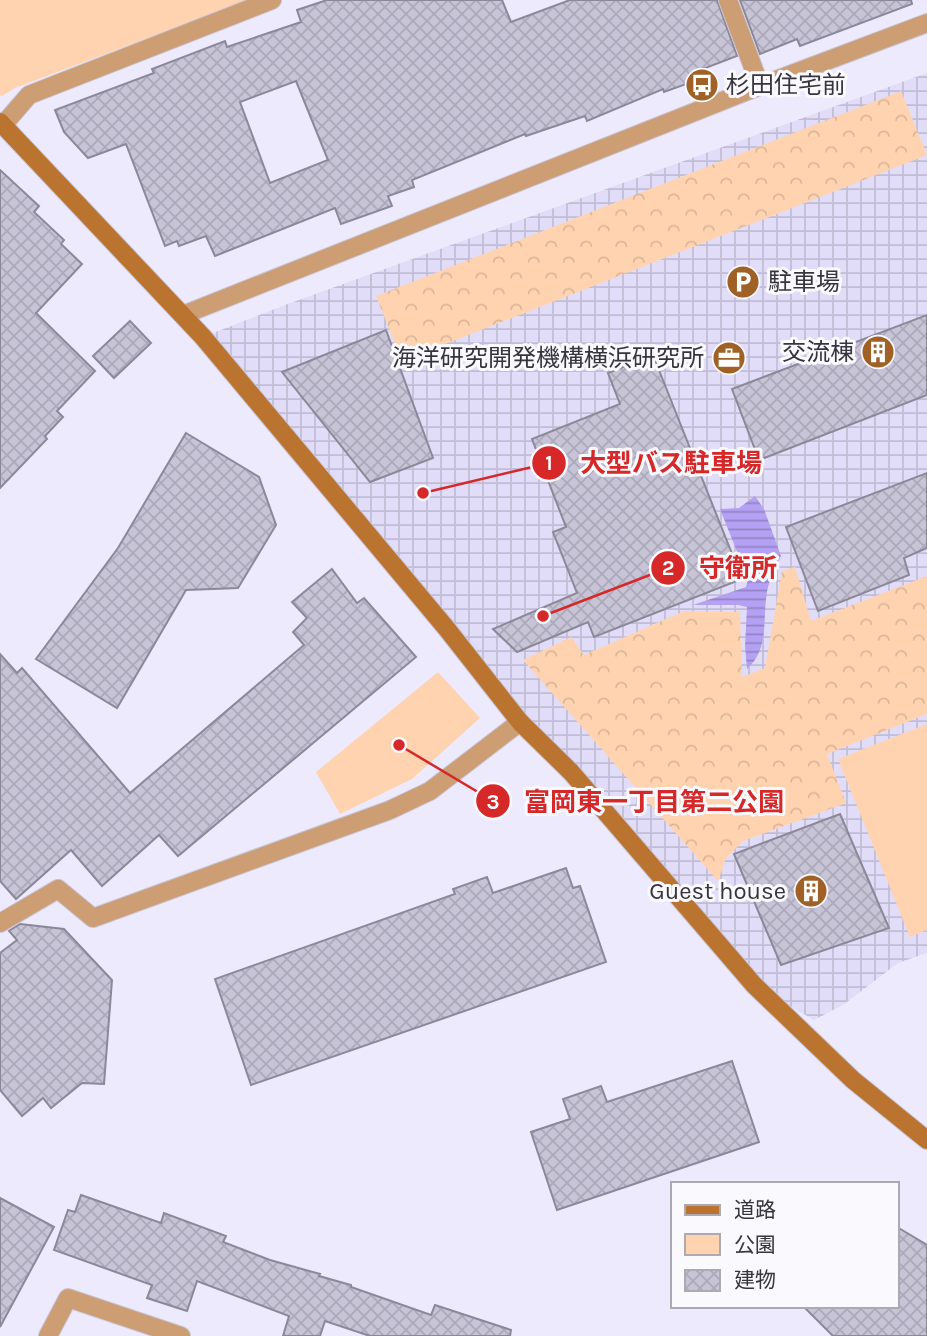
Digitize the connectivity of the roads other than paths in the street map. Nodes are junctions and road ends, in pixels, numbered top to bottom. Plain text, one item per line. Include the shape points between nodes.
1 (272, 0) edge
2 (727, 0) edge
3 (927, 23) edge
4 (760, 86) junction
5 (2, 123) edge
6 (183, 315) junction
7 (520, 722) junction
8 (0, 923) edge
9 (927, 1140) edge
10 (48, 1336) edge
11 (181, 1336) edge

1 - 5 street via 29,95
2 - 4 street
3 - 4 street
4 - 6 street
5 - 6 street
6 - 7 street
7 - 8 street via 430,791 390,810 93,918 58,889
7 - 9 street via 571,772 754,985 853,1080
10 - 11 street via 68,1298

